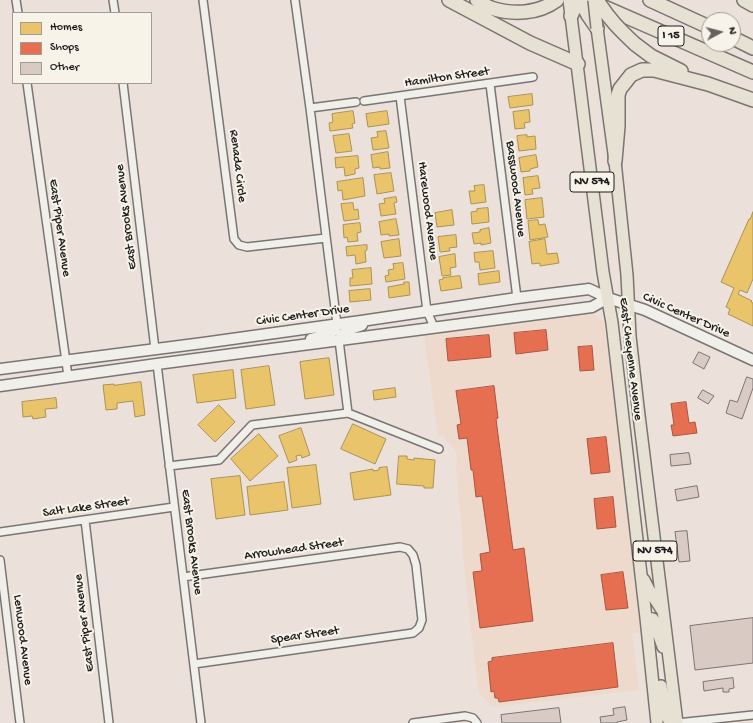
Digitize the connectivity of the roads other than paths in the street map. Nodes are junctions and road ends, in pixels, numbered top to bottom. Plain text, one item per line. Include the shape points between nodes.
1 (16, 0) edge
2 (113, 0) edge
3 (203, 0) edge
4 (295, 0) edge
5 (449, 0) edge
6 (477, 0) edge
7 (557, 0) edge
8 (569, 0) edge
9 (579, 0) edge
10 (588, 0) edge
11 (594, 0) edge
12 (597, 0) edge
13 (650, 0) edge
14 (18, 12) edge
15 (115, 12) edge
16 (571, 16) junction
17 (701, 23) edge
18 (597, 28) junction
19 (741, 42) edge
20 (753, 48) edge
21 (578, 64) junction
22 (753, 72) edge
23 (533, 77) dead end
24 (27, 84) edge
25 (123, 84) edge
26 (490, 84) junction
27 (708, 84) junction
28 (400, 96) junction
29 (753, 100) edge
30 (364, 101) dead end
31 (356, 102) dead end
32 (310, 108) junction
33 (615, 161) junction
34 (326, 238) junction
35 (517, 298) junction
36 (608, 298) junction
37 (629, 304) junction
38 (428, 311) junction
39 (381, 318) junction
40 (337, 324) junction
41 (434, 327) junction
42 (339, 340) junction
43 (203, 343) junction
44 (288, 347) junction
45 (155, 349) junction
46 (66, 360) junction
47 (753, 360) edge
48 (157, 364) junction
49 (132, 367) junction
50 (0, 369) edge
51 (68, 376) junction
52 (0, 386) edge
53 (348, 413) junction
54 (624, 426) junction
55 (439, 449) dead end
56 (169, 466) junction
57 (647, 484) junction
58 (631, 485) junction
59 (174, 507) junction
60 (85, 520) junction
61 (0, 532) edge
62 (654, 538) junction
63 (0, 560) edge
64 (641, 575) junction
65 (183, 577) junction
66 (664, 613) junction
67 (646, 618) junction
68 (419, 628) joint
69 (651, 663) junction
70 (669, 663) junction
71 (194, 664) junction
72 (753, 715) edge
73 (475, 721) edge
74 (20, 723) edge
75 (109, 723) edge
76 (201, 723) edge
77 (413, 723) edge
78 (657, 723) edge
79 (677, 723) edge

1 - 14 street
2 - 15 street
3 - 34 street, Renada Circle via 234,239 239,245 247,247
4 - 32 street
5 - 21 highway via 530,43
6 - 7 highway via 490,8 512,12 544,8
8 - 16 main road, East Cheyenne Avenue / NV 574
9 - 16 highway
9 - 18 highway
10 - 22 highway, I 15
11 - 18 main road, East Cheyenne Avenue / NV 574, bridge
12 - 27 highway, bridge via 604,13 635,44 651,56
13 - 17 highway, I 15
16 - 21 main road, East Cheyenne Avenue / NV 574
18 - 33 main road, East Cheyenne Avenue / NV 574
19 - 20 highway
21 - 36 main road, East Cheyenne Avenue / NV 574
23 - 26 street, Hamilton Street
24 - 46 street, East Piper Avenue
25 - 45 street, East Brooks Avenue
26 - 28 street, Hamilton Street
26 - 35 street, Basswood Avenue
27 - 29 highway
27 - 33 highway via 654,70 642,70 631,75 623,83 618,95
28 - 30 street, Hamilton Street
28 - 38 street, Harewood Avenue
31 - 32 street
32 - 34 street
33 - 37 main road, East Cheyenne Avenue / NV 574
34 - 40 street
35 - 36 main road, Civic Center Drive via 590,289
35 - 38 main road, Civic Center Drive
36 - 37 main road, Civic Center Drive
36 - 41 main road via 592,307
36 - 54 main road, East Cheyenne Avenue / NV 574
37 - 47 main road, Civic Center Drive
37 - 57 main road, East Cheyenne Avenue / NV 574 via 630,336
38 - 39 main road, Civic Center Drive
38 - 41 street, Harewood Avenue
39 - 40 main road, Civic Center Drive
39 - 42 main road via 345,331
40 - 43 main road, Civic Center Drive
40 - 44 main road via 332,332
41 - 42 main road
42 - 44 main road
42 - 53 street
43 - 45 main road, Civic Center Drive
43 - 48 main road via 196,350 169,354
44 - 48 main road
45 - 46 main road, Civic Center Drive
45 - 49 main road via 151,357 133,361
46 - 50 main road, Civic Center Drive
46 - 51 street, East Piper Avenue
48 - 49 main road
48 - 56 street, East Brooks Avenue
49 - 51 main road
51 - 52 main road
53 - 55 street
53 - 56 street via 252,425 219,460
54 - 57 main road via 640,478
54 - 58 main road, East Cheyenne Avenue / NV 574
56 - 59 street, East Brooks Avenue
57 - 62 main road, East Cheyenne Avenue / NV 574
58 - 62 main road via 641,496
58 - 64 main road, East Cheyenne Avenue / NV 574
59 - 60 street, Salt Lake Street
59 - 65 street, East Brooks Avenue
60 - 61 street, Salt Lake Street
60 - 75 street, East Piper Avenue
62 - 66 main road, East Cheyenne Avenue / NV 574
63 - 74 street, Lenwood Avenue
64 - 66 main road
64 - 67 main road, East Cheyenne Avenue / NV 574
65 - 68 street, Arrowhead Street via 400,547 408,549 416,565 422,620
65 - 71 street, East Brooks Avenue
66 - 70 main road, East Cheyenne Avenue / NV 574
67 - 69 main road, East Cheyenne Avenue / NV 574
67 - 70 main road via 653,619
68 - 71 street, Spear Street via 413,633
69 - 78 main road, East Cheyenne Avenue / NV 574
69 - 79 main road via 656,666 659,674 666,716
70 - 79 main road, East Cheyenne Avenue / NV 574
71 - 76 street, East Brooks Avenue
72 - 79 street
73 - 77 street via 465,716

